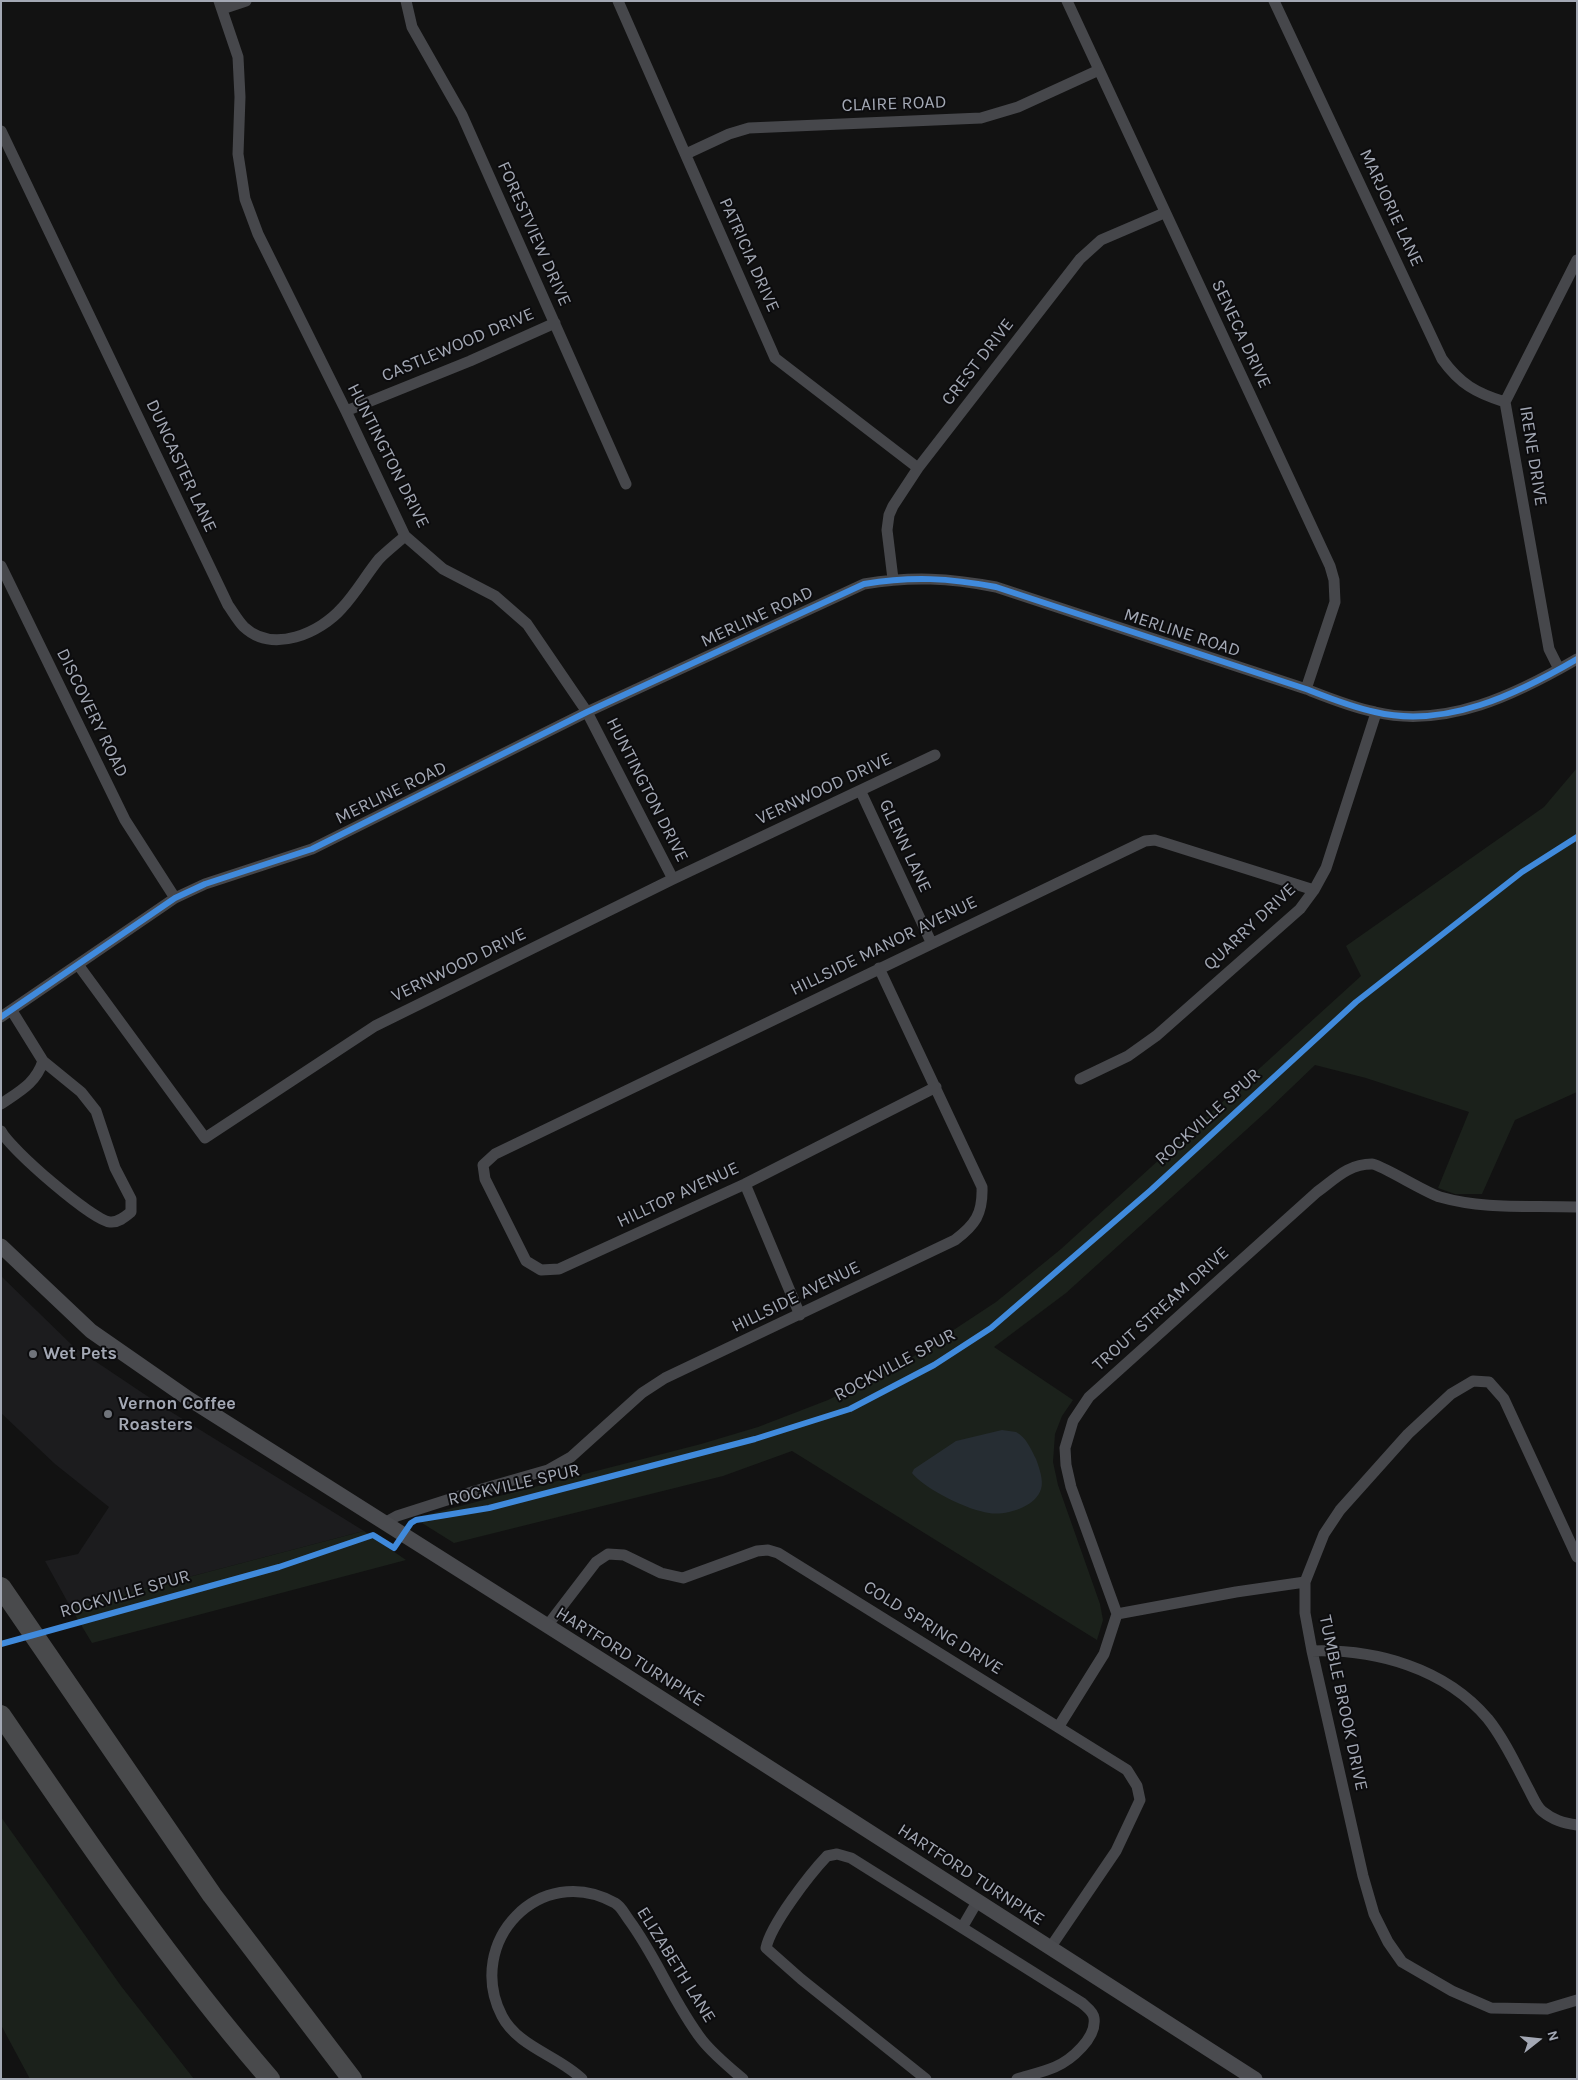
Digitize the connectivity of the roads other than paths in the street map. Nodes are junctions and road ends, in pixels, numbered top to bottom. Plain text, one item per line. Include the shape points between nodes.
1 (246, 1) edge
2 (406, 1) edge
3 (618, 1) edge
4 (1067, 1) edge
5 (1274, 1) edge
6 (220, 5) edge
7 (1099, 70) junction
8 (1, 132) edge
9 (5, 149) edge
10 (686, 154) junction
11 (1164, 212) junction
12 (1577, 260) edge
13 (555, 323) junction
14 (1505, 402) junction
15 (346, 411) junction
16 (918, 468) junction
17 (626, 484) dead end
18 (405, 536) junction
19 (1, 566) edge
20 (893, 580) junction
21 (1577, 659) edge
22 (1559, 669) junction
23 (1306, 689) junction
24 (587, 712) junction
25 (1376, 713) junction
26 (935, 755) dead end
27 (861, 792) junction
28 (673, 879) junction
29 (1314, 890) junction
30 (175, 898) junction
31 (931, 942) junction
32 (79, 966) junction
33 (879, 968) junction
34 (12, 1011) junction
35 (1, 1017) edge
36 (43, 1061) junction
37 (1080, 1079) dead end
38 (936, 1086) junction
39 (1, 1104) edge
40 (1, 1131) edge
41 (483, 1165) joint
42 (745, 1184) junction
43 (1577, 1207) edge
44 (1, 1246) edge
45 (800, 1315) junction
46 (386, 1522) junction
47 (1577, 1558) edge
48 (1305, 1582) junction
49 (1, 1587) edge
50 (1117, 1614) junction
51 (548, 1626) junction
52 (1312, 1651) junction
53 (1, 1716) edge
54 (1059, 1726) junction
55 (1577, 1825) edge
56 (977, 1902) junction
57 (963, 1926) junction
58 (1050, 1948) junction
59 (1577, 2000) edge
60 (270, 2079) edge
61 (352, 2079) edge
62 (582, 2079) edge
63 (743, 2079) edge
64 (926, 2079) edge
65 (1017, 2079) edge
66 (1255, 2079) edge

1 - 6 street
2 - 13 street, FORESTVIEW DRIVE via 412,27 462,115
3 - 10 street, PATRICIA DRIVE
4 - 7 street, SENECA DRIVE
5 - 14 street, MARJORIE LANE via 1442,359 1468,386
6 - 15 street, HUNTINGTON DRIVE via 238,57 238,154 245,199 258,234
7 - 10 street, CLAIRE ROAD via 1018,107 980,118 749,128
7 - 11 street, SENECA DRIVE
8 - 9 street, DUNCASTER LANE
9 - 18 street, DUNCASTER LANE via 116,367 228,605 244,627 260,636 277,640 298,637 326,624 343,608 380,558
10 - 16 street, PATRICIA DRIVE via 775,358
11 - 16 street, CREST DRIVE via 1100,240 1080,260
11 - 23 street, SENECA DRIVE via 1322,547 1334,580 1335,602
12 - 14 street, IRENE DRIVE
13 - 15 street, CASTLEWOOD DRIVE
13 - 17 street, FORESTVIEW DRIVE
14 - 22 street, IRENE DRIVE via 1549,649
15 - 18 street, HUNTINGTON DRIVE
16 - 20 street, CREST DRIVE via 889,515 887,530
18 - 24 street, HUNTINGTON DRIVE via 443,569 495,596 527,624
19 - 30 street, DISCOVERY ROAD via 125,820
20 - 23 street, MERLINE ROAD via 956,579 996,587
20 - 24 street, MERLINE ROAD via 864,584
21 - 22 street, MERLINE ROAD
22 - 25 street, MERLINE ROAD via 1482,705 1450,714 1413,717
23 - 25 street, MERLINE ROAD
24 - 28 street, HUNTINGTON DRIVE
24 - 30 street, MERLINE ROAD via 312,849 206,884
25 - 29 street, QUARRY DRIVE via 1326,868
26 - 27 street, VERNWOOD DRIVE
27 - 28 street, VERNWOOD DRIVE
27 - 31 street, GLENN LANE
28 - 32 street, VERNWOOD DRIVE via 375,1026 206,1138
29 - 31 street, HILLSIDE MANOR AVENUE via 1155,840
29 - 37 street, QUARRY DRIVE via 1300,909 1156,1036 1128,1056
30 - 32 street, MERLINE ROAD
31 - 33 street, HILLSIDE MANOR AVENUE
32 - 34 street, MERLINE ROAD
33 - 38 street, HILLSIDE AVENUE
33 - 41 street, HILLSIDE MANOR AVENUE via 495,1154
34 - 35 street, MERLINE ROAD
34 - 36 street
36 - 39 street via 32,1084
36 - 40 street via 81,1092 96,1110 115,1168 131,1199 131,1212 111,1223 96,1217 31,1165
38 - 42 street, HILLTOP AVENUE
38 - 45 street, HILLSIDE AVENUE via 982,1187 982,1203 973,1226 955,1240
41 - 42 street, HILLTOP AVENUE via 485,1179 526,1261 540,1270 559,1269
42 - 45 street
43 - 50 street, TROUT STREAM DRIVE via 1467,1203 1439,1197 1375,1164 1353,1166 1316,1192 1089,1397 1073,1421 1065,1448 1071,1487
44 - 46 main road, HARTFORD TURNPIKE via 109,1345
45 - 46 street, HILLSIDE AVENUE via 665,1378 571,1457 548,1470 475,1490
46 - 51 main road, HARTFORD TURNPIKE
47 - 48 street, TUMBLE BROOK DRIVE via 1504,1399 1489,1382 1473,1381 1451,1394 1408,1434 1340,1510 1324,1534
48 - 50 street
48 - 52 street, TUMBLE BROOK DRIVE
49 - 61 highway via 212,1895
50 - 54 street via 1104,1654
51 - 54 street, COLD SPRING DRIVE via 596,1562 608,1554 624,1555 683,1578 768,1550 778,1553
51 - 56 main road, HARTFORD TURNPIKE
52 - 55 street via 1379,1657 1414,1667 1453,1687 1489,1721 1541,1810 1561,1823
52 - 59 street, TUMBLE BROOK DRIVE via 1363,1876 1374,1914 1402,1962 1452,1991 1491,2008 1547,2009
53 - 60 highway via 143,1919
54 - 58 street, COLD SPRING DRIVE via 1128,1770 1140,1800 1116,1851
56 - 57 street
56 - 58 main road, HARTFORD TURNPIKE
57 - 64 street via 851,1858 837,1854 828,1856 818,1866 767,1942 766,1948 772,1955
57 - 65 street via 1082,2003 1094,2019 1085,2043 1075,2054 1056,2066
58 - 66 main road, HARTFORD TURNPIKE
62 - 63 street, ELIZABETH LANE via 518,2034 503,2018 493,1993 492,1961 502,1933 520,1910 554,1893 588,1892 617,1903 643,1939 702,2041

